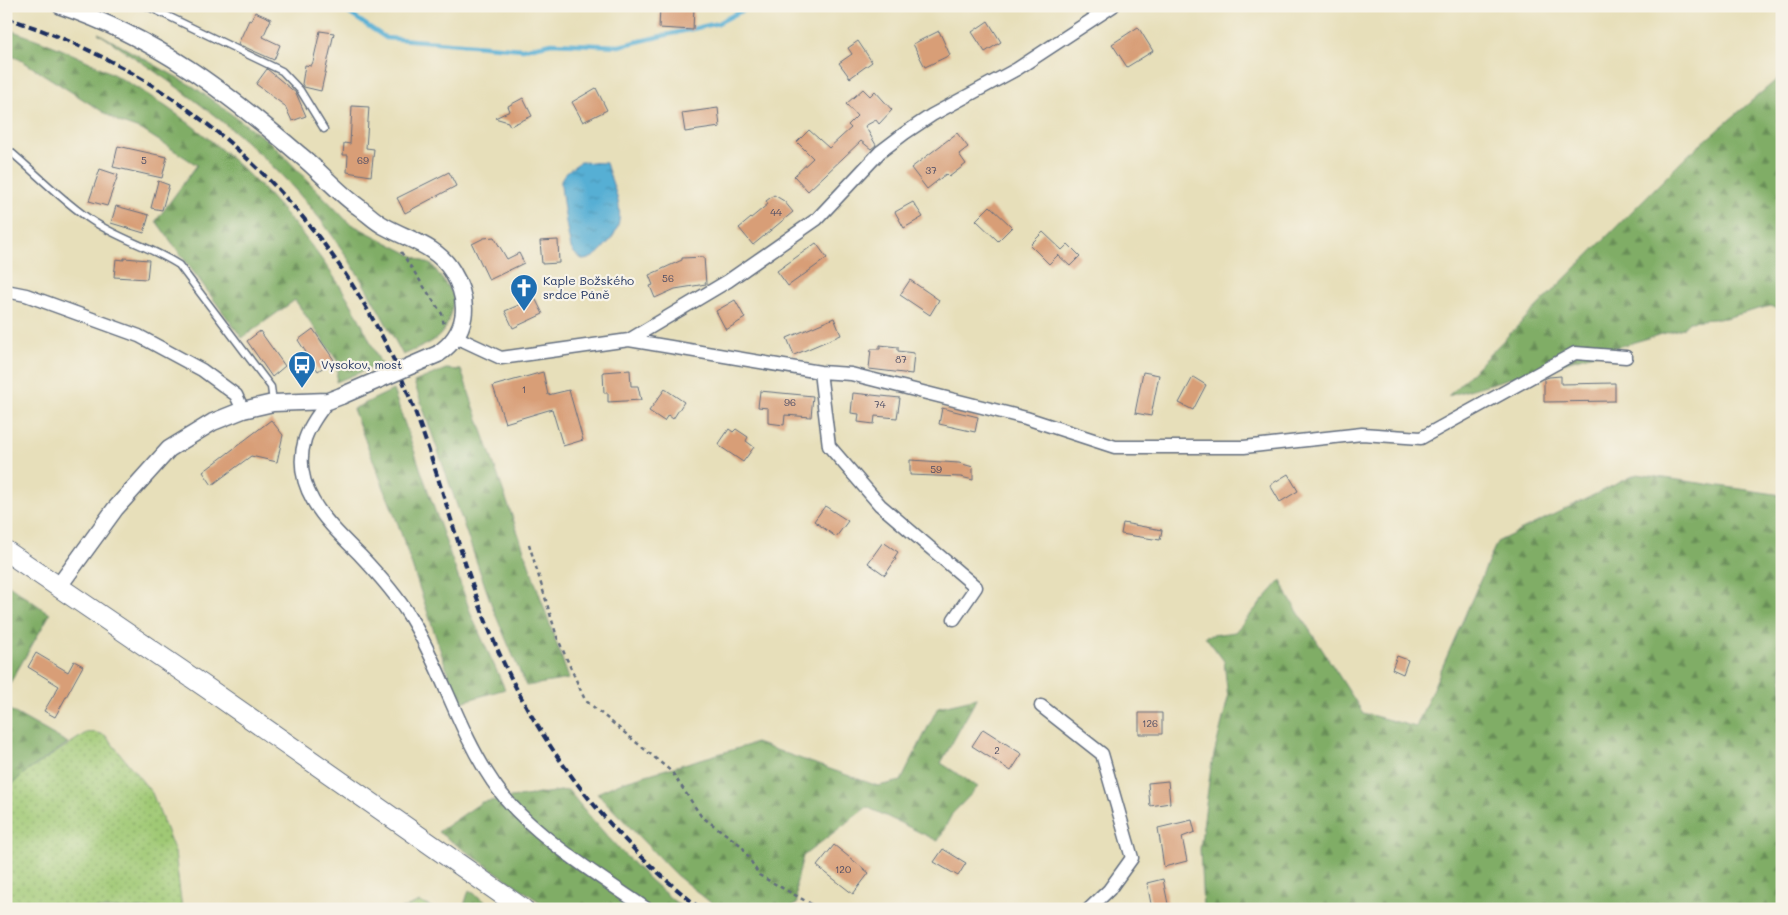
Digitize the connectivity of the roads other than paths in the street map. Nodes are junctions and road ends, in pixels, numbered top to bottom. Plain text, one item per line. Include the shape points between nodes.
1 (61, 6) edge
2 (147, 6) edge
3 (1113, 6) edge
4 (324, 129) dead end
5 (6, 148) edge
6 (6, 291) edge
7 (629, 340) junction
8 (447, 347) junction
9 (1626, 357) dead end
10 (820, 372) junction
11 (335, 398) junction
12 (273, 404) junction
13 (243, 410) junction
14 (6, 552) edge
15 (59, 586) junction
16 (954, 619) dead end
17 (1041, 706) dead end
18 (515, 903) edge
19 (647, 909) edge
20 (1090, 909) edge

1 - 8 street via 121,30 191,69 266,126 352,203 383,226 426,245 444,260 453,272 463,297 464,321
2 - 4 lane via 282,71 300,90
3 - 7 street via 1017,69 905,133 880,152 817,219 728,281
5 - 12 lane via 90,219 179,265 271,386
6 - 13 street via 26,295 139,336 202,370 236,395
7 - 8 street via 501,358
7 - 10 street
8 - 11 street, bridge
9 - 10 street via 1576,353 1421,438 1362,434 1244,448 1115,446 1026,418 851,374
10 - 16 street via 828,446 880,506 976,587
11 - 12 street
11 - 19 street via 314,420 302,455 304,480 313,503 375,572 410,617 494,784 522,815 552,840
12 - 13 street
13 - 15 street via 213,422 169,448 115,509
14 - 15 main road
15 - 18 main road
17 - 20 street via 1102,754 1132,858 1110,890

